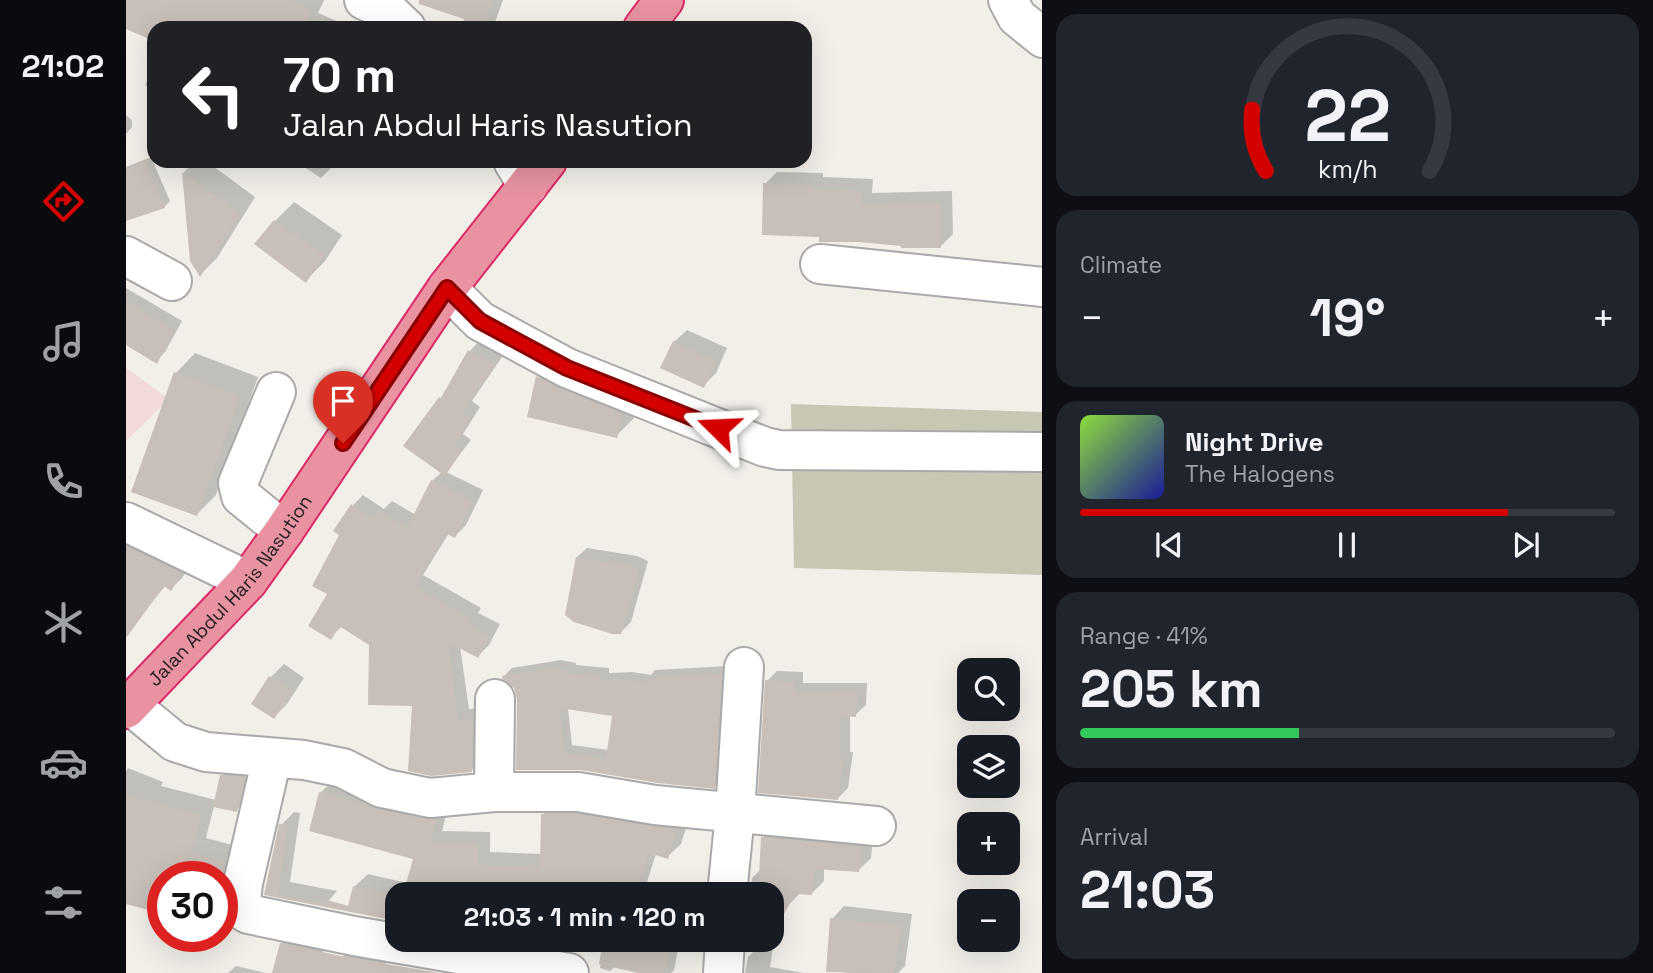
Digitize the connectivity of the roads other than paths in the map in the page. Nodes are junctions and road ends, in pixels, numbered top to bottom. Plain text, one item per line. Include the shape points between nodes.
1 (664, 0) edge
2 (1008, 0) edge
3 (648, 21) edge
4 (1042, 38) edge
5 (529, 169) edge
6 (126, 256) edge
7 (820, 264) dead end
8 (172, 281) dead end
9 (1042, 287) edge
10 (447, 288) junction
11 (276, 392) dead end
12 (1042, 452) edge
13 (126, 522) edge
14 (284, 531) junction
15 (248, 581) junction
16 (744, 667) dead end
17 (495, 699) dead end
18 (128, 707) edge
19 (272, 758) junction
20 (494, 792) junction
21 (735, 814) junction
22 (876, 826) dead end
23 (728, 882) edge
24 (724, 952) edge
25 (569, 973) edge
26 (723, 973) edge

1 - 3 highway
2 - 4 street via 1017,17
5 - 10 highway, Jalan Abdul Haris Nasution
6 - 8 street
7 - 9 street
10 - 12 street via 480,321 567,368 765,447
10 - 14 highway, Jalan Abdul Haris Nasution
11 - 14 street via 238,483 241,496
13 - 15 street
14 - 15 highway, Jalan Abdul Haris Nasution
15 - 18 highway, Jalan Abdul Haris Nasution
16 - 21 street
17 - 20 street
18 - 19 street via 175,742 205,752
19 - 20 street via 343,768 382,788 430,798
19 - 25 street via 243,883 240,909 248,915
20 - 21 street via 578,792
21 - 22 street
21 - 23 street
24 - 26 street

